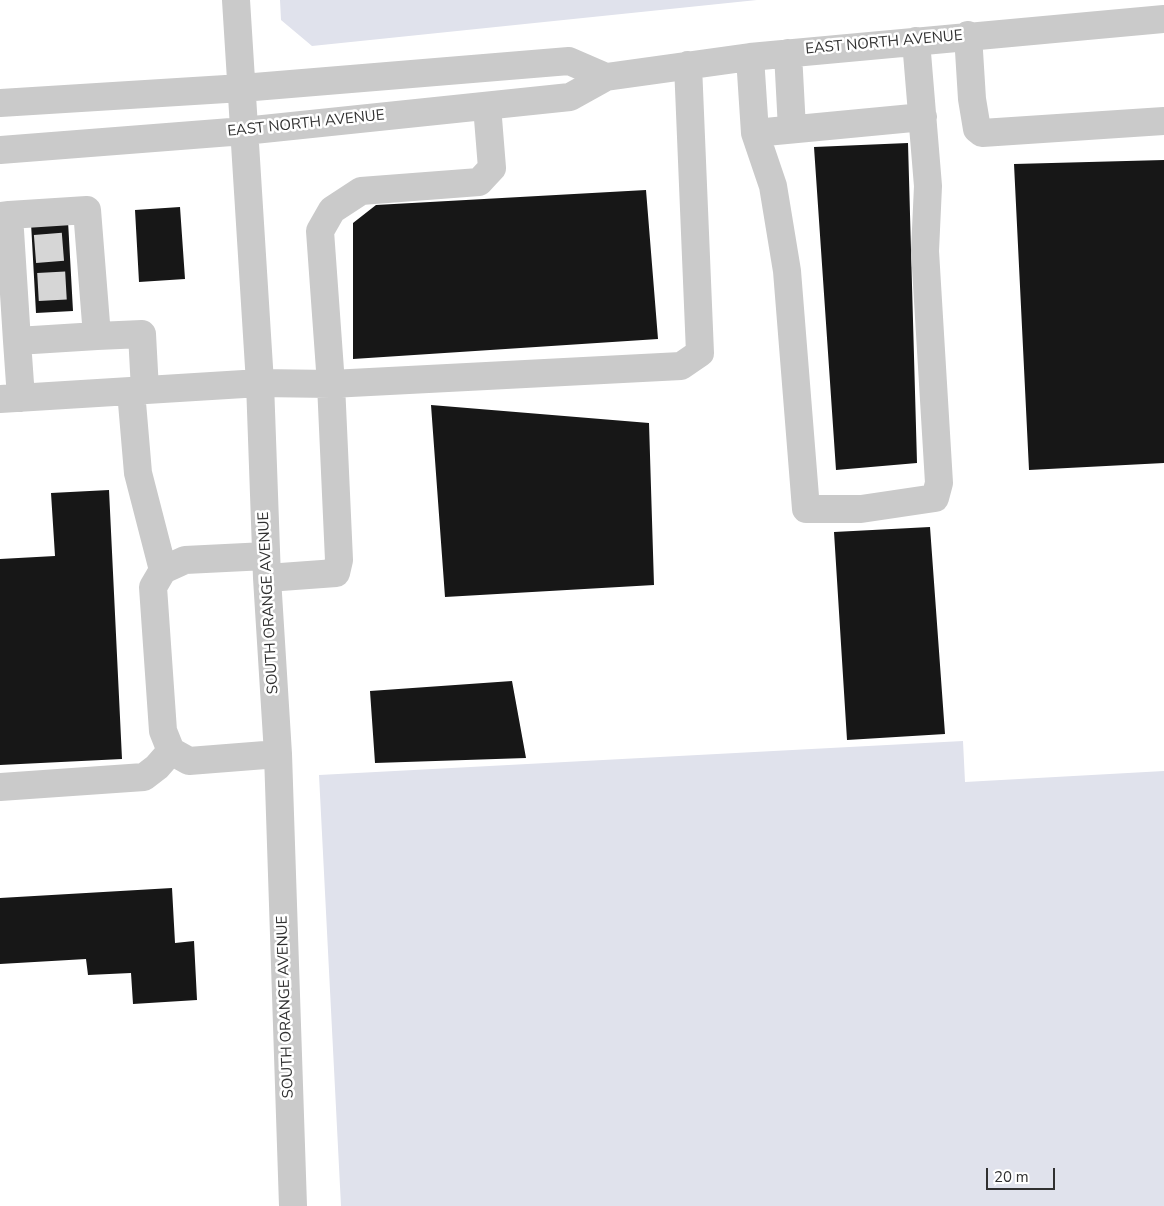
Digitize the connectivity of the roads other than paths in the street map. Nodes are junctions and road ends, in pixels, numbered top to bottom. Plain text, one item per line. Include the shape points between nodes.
1 (236, 0) edge
2 (1164, 19) edge
3 (968, 36) junction
4 (916, 41) junction
5 (788, 52) junction
6 (750, 57) junction
7 (688, 65) junction
8 (606, 77) junction
9 (242, 88) junction
10 (0, 102) edge
11 (487, 106) junction
12 (923, 117) junction
13 (1164, 121) edge
14 (792, 129) junction
15 (244, 131) junction
16 (755, 133) junction
17 (0, 150) edge
18 (4, 215) edge
19 (97, 336) junction
20 (17, 341) junction
21 (260, 383) junction
22 (331, 384) junction
23 (138, 391) junction
24 (11, 399) edge
25 (266, 567) junction
26 (163, 570) junction
27 (171, 751) junction
28 (278, 754) junction
29 (0, 787) edge
30 (293, 1206) edge

1 - 9 street, SOUTH ORANGE AVENUE
2 - 3 street, EAST NORTH AVENUE
3 - 4 street, EAST NORTH AVENUE
3 - 13 street via 972,99 977,129 982,133
4 - 5 street, EAST NORTH AVENUE
4 - 12 street
5 - 6 street, EAST NORTH AVENUE
5 - 14 street
6 - 7 street, EAST NORTH AVENUE
6 - 16 street
7 - 8 street, EAST NORTH AVENUE
7 - 22 street via 700,353 681,366
8 - 9 street via 569,61
8 - 11 street, EAST NORTH AVENUE via 570,97
9 - 10 street
9 - 15 street, SOUTH ORANGE AVENUE
11 - 15 street, EAST NORTH AVENUE
11 - 22 street via 492,168 478,182 361,191 332,210 320,231
12 - 14 street
12 - 16 street via 928,186 925,251 939,483 935,498 861,509 806,509 788,271 773,186
14 - 16 street
15 - 17 street, EAST NORTH AVENUE
15 - 21 street, SOUTH ORANGE AVENUE
18 - 19 street via 87,210 81,245 83,284
18 - 20 street via 23,250 26,288
19 - 20 street
19 - 23 street via 142,334
20 - 24 street
21 - 22 street
21 - 23 street
21 - 25 street, SOUTH ORANGE AVENUE
22 - 25 street via 339,560 336,574
23 - 24 street
23 - 26 street via 138,473
25 - 26 street via 186,560
25 - 28 street, SOUTH ORANGE AVENUE
26 - 27 street via 153,587 163,731
27 - 28 street via 189,761
27 - 29 street via 144,777
28 - 30 street, SOUTH ORANGE AVENUE

